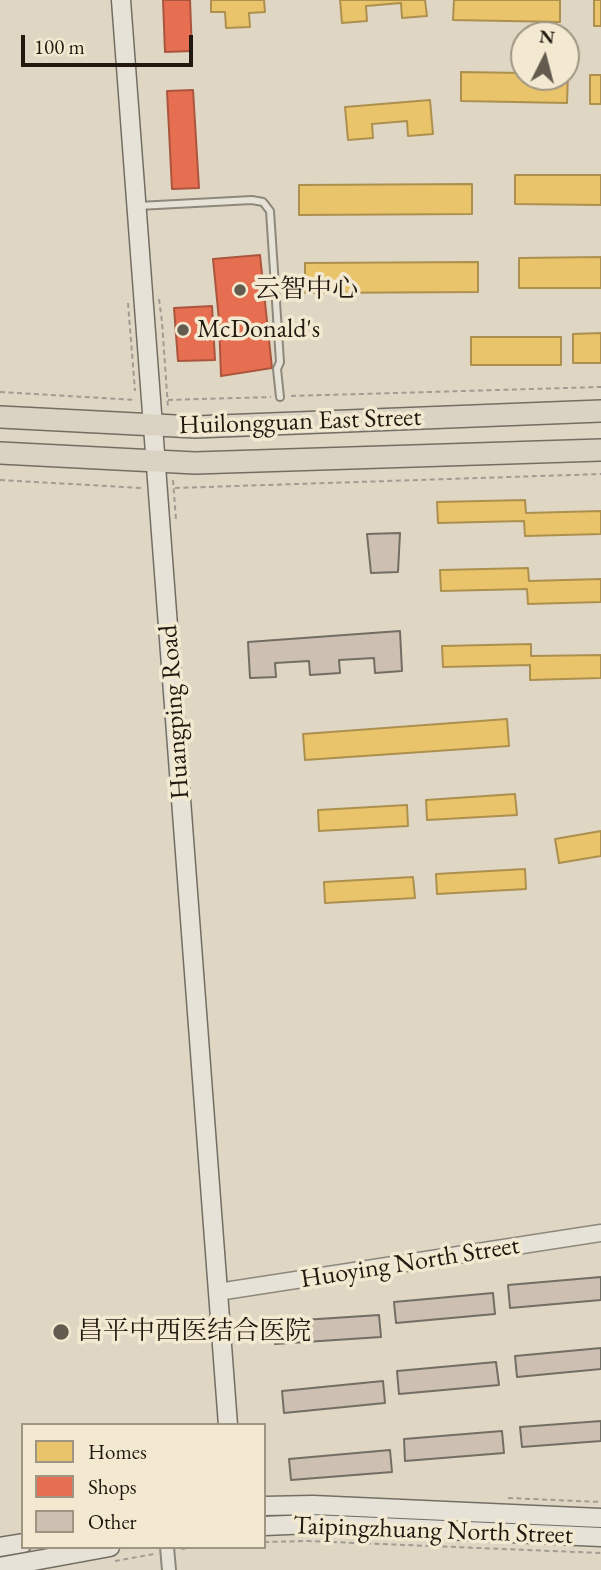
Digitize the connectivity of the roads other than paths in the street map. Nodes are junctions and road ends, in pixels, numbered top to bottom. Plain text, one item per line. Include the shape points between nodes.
1 (121, 0) edge
2 (136, 206) junction
3 (280, 397) road end
4 (601, 411) edge
5 (0, 417) edge
6 (153, 425) junction
7 (601, 450) edge
8 (0, 453) edge
9 (156, 462) junction
10 (601, 1233) edge
11 (218, 1292) junction
12 (228, 1423) edge
13 (266, 1506) edge
14 (601, 1518) edge
15 (266, 1526) edge
16 (601, 1537) edge
17 (21, 1543) edge
18 (0, 1547) edge
19 (167, 1549) edge
20 (108, 1555) edge
21 (0, 1567) edge
22 (169, 1570) edge

1 - 2 main road, Huangping Road
2 - 3 lane via 252,200 263,202 270,211
2 - 6 main road, Huangping Road
4 - 6 main road, Huilongguan East Street
5 - 6 main road, Huilongguan East Street
6 - 9 main road, Huangping Road
7 - 9 main road, Huilongguan East Street
8 - 9 main road, Huilongguan East Street
9 - 11 main road, Huangping Road
10 - 11 street, Huoying North Street
11 - 12 main road, Huangping Road
13 - 14 main road, Taipingzhuang North Street
15 - 16 main road, Taipingzhuang North Street
17 - 18 main road
19 - 22 street
20 - 21 main road

